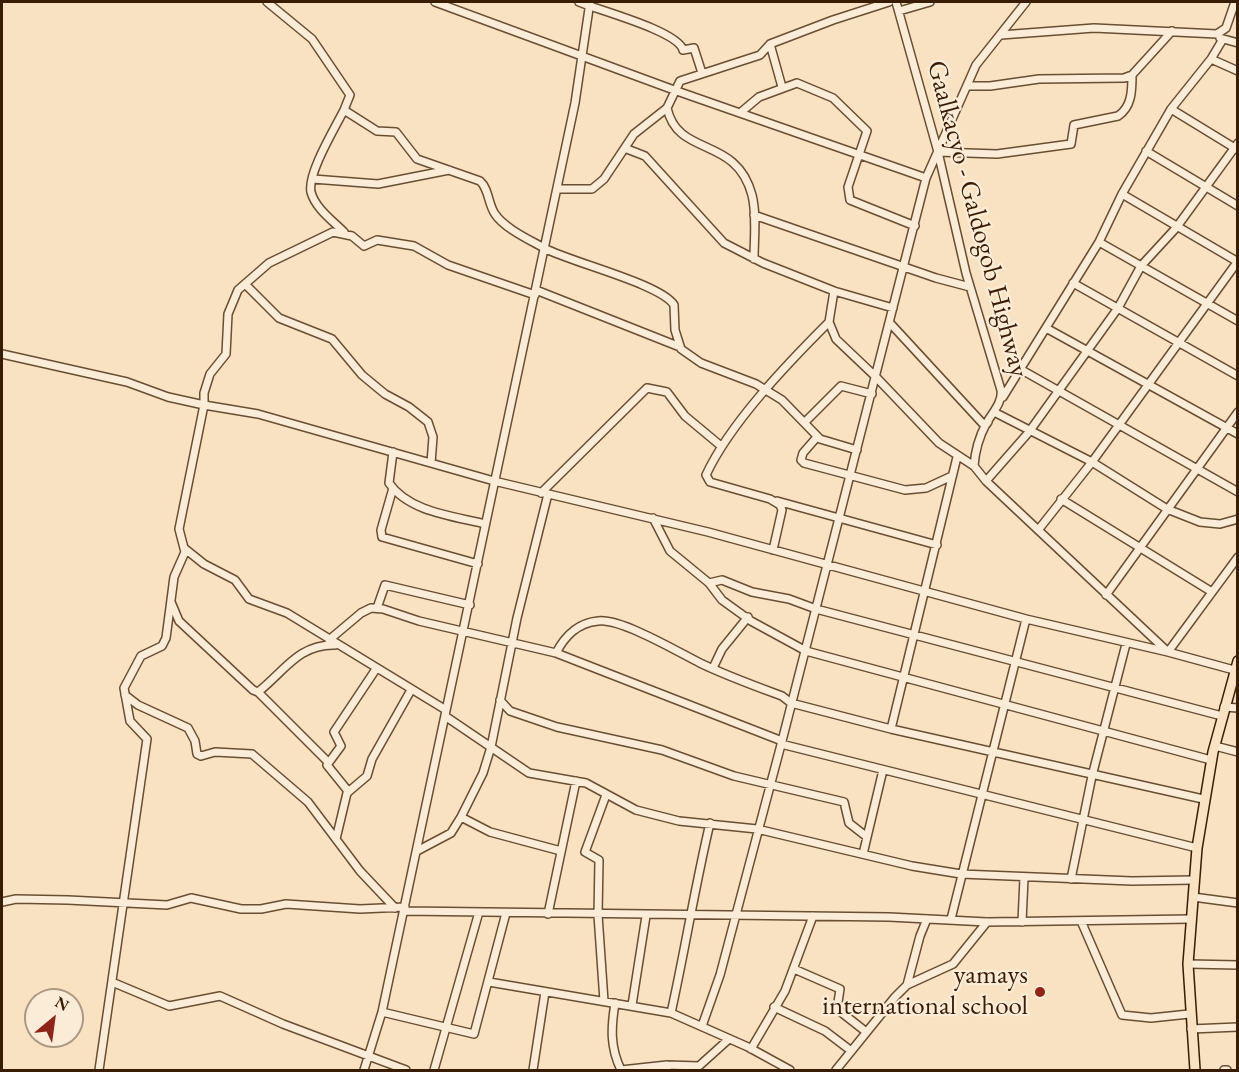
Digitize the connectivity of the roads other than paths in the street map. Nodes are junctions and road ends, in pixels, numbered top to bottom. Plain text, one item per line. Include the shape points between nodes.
1 (267, 2) edge
2 (435, 2) edge
3 (579, 2) edge
4 (889, 2) edge
5 (896, 2) edge
6 (930, 2) edge
7 (1026, 2) edge
8 (1235, 2) edge
9 (590, 4) edge
10 (899, 11) junction
11 (1172, 31) junction
12 (1207, 33) junction
13 (1000, 35) junction
14 (1223, 39) junction
15 (1238, 43) edge
16 (770, 44) junction
17 (583, 56) junction
18 (1211, 59) junction
19 (1238, 71) edge
20 (702, 73) junction
21 (1132, 75) junction
22 (967, 86) junction
23 (782, 87) junction
24 (674, 90) junction
25 (667, 108) junction
26 (1171, 109) junction
27 (344, 110) junction
28 (740, 112) junction
29 (1236, 147) edge
30 (627, 148) junction
31 (1146, 151) junction
32 (938, 152) junction
33 (858, 154) junction
34 (450, 169) junction
35 (926, 178) junction
36 (313, 180) junction
37 (1205, 188) junction
38 (557, 189) junction
39 (1122, 194) junction
40 (1238, 206) edge
41 (754, 215) junction
42 (915, 226) junction
43 (1176, 228) junction
44 (345, 233) junction
45 (1099, 242) junction
46 (543, 247) junction
47 (754, 259) junction
48 (1237, 262) edge
49 (1141, 266) junction
50 (903, 267) junction
51 (1073, 283) junction
52 (245, 284) junction
53 (970, 287) junction
54 (834, 291) junction
55 (535, 292) junction
56 (1207, 304) junction
57 (893, 308) junction
58 (1118, 308) junction
59 (1238, 321) edge
60 (830, 322) junction
61 (890, 323) junction
62 (1046, 328) junction
63 (1178, 343) junction
64 (680, 347) junction
65 (1087, 351) junction
66 (2, 354) edge
67 (1020, 369) junction
68 (876, 376) junction
69 (1238, 376) edge
70 (1148, 385) junction
71 (766, 390) junction
72 (1058, 391) junction
73 (872, 394) junction
74 (204, 405) junction
75 (994, 412) junction
76 (1238, 412) edge
77 (805, 422) junction
78 (1119, 425) junction
79 (985, 426) junction
80 (1226, 427) junction
81 (1029, 432) junction
82 (1238, 434) edge
83 (817, 437) junction
84 (721, 446) junction
85 (856, 450) junction
86 (393, 452) junction
87 (957, 457) junction
88 (1092, 462) junction
89 (431, 463) junction
90 (974, 466) junction
91 (1197, 468) junction
92 (850, 476) junction
93 (952, 476) junction
94 (494, 481) junction
95 (986, 481) junction
96 (393, 488) junction
97 (1238, 492) edge
98 (544, 493) junction
99 (1061, 499) junction
100 (776, 501) junction
101 (1167, 509) junction
102 (652, 518) junction
103 (839, 518) junction
104 (1238, 519) edge
105 (485, 524) junction
106 (1039, 529) junction
107 (937, 546) junction
108 (184, 548) junction
109 (1140, 548) junction
110 (773, 550) junction
111 (1238, 557) edge
112 (478, 564) junction
113 (827, 564) junction
114 (709, 583) junction
115 (927, 590) junction
116 (1212, 592) junction
117 (1106, 595) junction
118 (171, 602) junction
119 (470, 604) junction
120 (377, 608) junction
121 (816, 609) junction
122 (748, 617) junction
123 (1026, 619) junction
124 (464, 632) junction
125 (915, 635) junction
126 (329, 640) junction
127 (1126, 644) junction
128 (337, 645) junction
129 (512, 645) junction
130 (806, 651) junction
131 (1168, 652) junction
132 (556, 653) junction
133 (1016, 662) junction
134 (1236, 666) edge
135 (713, 668) junction
136 (376, 669) junction
137 (904, 678) junction
138 (1115, 687) junction
139 (411, 690) junction
140 (258, 692) junction
141 (125, 695) junction
142 (500, 700) junction
143 (791, 703) junction
144 (1005, 704) junction
145 (1238, 708) edge
146 (1223, 712) junction
147 (445, 713) junction
148 (891, 729) junction
149 (1104, 733) junction
150 (782, 742) junction
151 (1215, 746) junction
152 (491, 747) junction
153 (992, 750) junction
154 (1238, 752) edge
155 (1211, 760) junction
156 (328, 762) junction
157 (883, 770) junction
158 (1092, 776) junction
159 (576, 781) junction
160 (769, 784) junction
161 (348, 791) junction
162 (981, 794) junction
163 (606, 795) junction
164 (1203, 799) junction
165 (461, 817) junction
166 (1082, 821) junction
167 (710, 823) junction
168 (757, 829) junction
169 (867, 837) junction
170 (336, 840) junction
171 (1197, 848) junction
172 (417, 851) junction
173 (561, 851) junction
174 (863, 854) junction
175 (961, 874) junction
176 (1024, 878) junction
177 (1071, 879) junction
178 (1194, 880) junction
179 (1193, 897) junction
180 (2, 902) edge
181 (125, 903) junction
182 (1238, 903) edge
183 (395, 908) junction
184 (405, 909) junction
185 (479, 912) junction
186 (506, 913) junction
187 (548, 914) junction
188 (598, 915) junction
189 (736, 915) junction
190 (646, 916) junction
191 (692, 916) junction
192 (813, 916) junction
193 (927, 919) junction
194 (951, 919) junction
195 (1191, 919) junction
196 (1081, 921) junction
197 (987, 922) junction
198 (1022, 922) junction
199 (1188, 964) junction
200 (1238, 965) edge
201 (794, 969) junction
202 (112, 982) junction
203 (489, 982) junction
204 (907, 985) junction
205 (545, 992) junction
206 (604, 1002) junction
207 (615, 1003) junction
208 (632, 1005) junction
209 (774, 1007) junction
210 (382, 1012) junction
211 (671, 1013) junction
212 (1189, 1014) junction
213 (702, 1026) junction
214 (1238, 1027) edge
215 (446, 1028) junction
216 (1191, 1029) junction
217 (865, 1031) junction
218 (729, 1039) junction
219 (751, 1049) junction
220 (850, 1050) junction
221 (367, 1055) junction
222 (667, 1068) edge
223 (621, 1070) edge
224 (99, 1071) edge
225 (364, 1071) edge
226 (406, 1071) edge
227 (434, 1071) edge
228 (533, 1071) edge
229 (790, 1071) edge
230 (836, 1071) edge
231 (1195, 1071) edge

1 - 27 street via 320,50 350,95
2 - 17 street
3 - 9 street
4 - 16 street
5 - 10 street, Gaalkacyo - Galdogob Highway
6 - 10 street
7 - 13 street
8 - 12 street via 1223,32
9 - 17 street
9 - 20 street via 677,41 683,50 694,48
10 - 32 street, Gaalkacyo - Galdogob Highway
11 - 12 street
11 - 13 street via 1094,28
11 - 21 street
12 - 14 street
13 - 22 street via 976,65
14 - 15 street
14 - 18 street
16 - 20 street via 760,55
16 - 23 street
17 - 24 street
17 - 38 street
18 - 19 street
18 - 26 street
20 - 24 street via 680,81
21 - 22 street via 1114,80 1039,79
21 - 32 street via 1131,94 1123,113 1074,125 1071,144 997,154
22 - 32 street
23 - 28 street via 759,97
23 - 33 street via 797,83 816,89 860,121 867,131
24 - 25 street
24 - 28 street
25 - 30 street via 634,134
25 - 41 street via 669,120 682,138 733,161 752,195
26 - 29 street
26 - 31 street
27 - 34 street via 377,131 396,132 417,159
27 - 36 street
28 - 33 street
29 - 37 street
30 - 38 street via 592,189
30 - 47 street via 645,156 724,243
31 - 37 street
31 - 39 street
32 - 35 street
32 - 53 street, Gaalkacyo - Galdogob Highway
33 - 35 street
33 - 42 street via 848,187 850,200
34 - 36 street via 378,184
34 - 46 street via 480,181 497,216
35 - 42 street
36 - 44 street via 311,191 318,206
37 - 40 street
37 - 43 street
38 - 46 street
39 - 43 street
39 - 45 street
41 - 47 street
41 - 50 street
42 - 50 street
43 - 48 street
43 - 49 street
44 - 52 street via 333,232 289,252 268,263
44 - 55 street via 364,246 377,240 414,246 448,265
45 - 49 street
45 - 51 street
46 - 55 street
46 - 64 street via 656,289 674,305
47 - 54 street
48 - 56 street
49 - 56 street
49 - 58 street
50 - 53 street
50 - 57 street
51 - 58 street
51 - 62 street
52 - 74 street via 231,304 226,354 210,374
52 - 89 street via 279,318 332,339 362,375 428,422 433,437
53 - 79 street, Gaalkacyo - Galdogob Highway via 1002,396
54 - 57 street
54 - 60 street
55 - 64 street
55 - 94 street
56 - 59 street
56 - 63 street
57 - 61 street
58 - 63 street
58 - 65 street
60 - 68 street via 836,339
60 - 71 street
61 - 68 street
61 - 79 street
62 - 65 street
62 - 67 street
63 - 69 street
63 - 70 street
64 - 71 street via 701,363
65 - 70 street
65 - 72 street
66 - 74 street via 127,382
67 - 72 street
67 - 75 street
68 - 73 street
68 - 87 street via 926,431
70 - 78 street
70 - 80 street
71 - 77 street
71 - 84 street
72 - 78 street
72 - 81 street
73 - 77 street via 841,386
73 - 85 street
74 - 86 street via 258,414
74 - 108 street via 179,529
75 - 79 street
75 - 81 street
76 - 80 street
77 - 83 street
78 - 88 street
78 - 91 street
79 - 90 street, Gaalkacyo - Galdogob Highway
80 - 82 street
80 - 91 street
81 - 88 street
81 - 95 street
83 - 85 street
83 - 92 street via 801,460
84 - 98 street via 685,416 667,392 647,388
84 - 100 street via 707,478
85 - 92 street
86 - 89 street
86 - 96 street via 389,483
87 - 90 street
87 - 93 street
88 - 99 street
88 - 101 street
89 - 94 street
90 - 95 street
91 - 97 street
91 - 101 street
92 - 93 street via 915,491
92 - 103 street
93 - 107 street
94 - 98 street
94 - 105 street
95 - 106 street
96 - 105 street via 409,502
96 - 112 street via 382,537
98 - 102 street
98 - 129 street
99 - 106 street
99 - 109 street
100 - 103 street
100 - 110 street via 782,510
101 - 104 street via 1200,522 1220,524
101 - 109 street
102 - 110 street
102 - 114 street via 670,551
103 - 107 street
103 - 113 street
105 - 112 street
106 - 117 street
107 - 115 street
108 - 118 street
108 - 126 street via 234,580 249,599 287,613
109 - 116 street
109 - 117 street
110 - 113 street
111 - 116 street
112 - 119 street
113 - 115 street
113 - 121 street
114 - 121 street via 722,580
114 - 122 street via 722,600
115 - 123 street
115 - 125 street
116 - 131 street
117 - 131 street
118 - 140 street via 179,621
118 - 141 street via 165,642 141,656 124,688
119 - 120 street via 385,585
119 - 124 street
120 - 124 street
120 - 126 street via 361,613
121 - 125 street
121 - 130 street
122 - 130 street
122 - 135 street via 722,649
123 - 127 street
123 - 133 street
124 - 129 street
124 - 147 street
125 - 133 street
125 - 137 street
126 - 128 street
127 - 131 street
127 - 138 street
128 - 136 street
128 - 140 street via 324,645 297,656
129 - 132 street
129 - 142 street
130 - 137 street
130 - 143 street
131 - 134 street
132 - 135 street via 570,632 601,621 660,642
132 - 150 street
133 - 138 street
133 - 144 street
134 - 146 main road
135 - 143 street
136 - 139 street
136 - 156 street via 334,732 341,746
137 - 144 street
137 - 148 street
138 - 146 street
138 - 149 street
139 - 147 street
139 - 161 street via 372,759 367,776
140 - 156 street
141 - 170 street via 188,728 196,754 252,754 303,796
141 - 181 street via 130,721 147,739
142 - 152 street
142 - 160 street via 510,711 557,727 662,750
143 - 148 street
143 - 150 street
144 - 149 street
144 - 153 street
145 - 146 street
146 - 151 main road
147 - 152 street
147 - 172 street
148 - 153 street
149 - 155 street
149 - 158 street
150 - 157 street
150 - 160 street
151 - 154 street
151 - 155 main road
152 - 159 street via 529,773
152 - 165 street
153 - 158 street
153 - 162 street
155 - 164 main road
156 - 161 street via 328,770
157 - 162 street
157 - 169 street
158 - 164 street
158 - 166 street
159 - 163 street
159 - 173 street
160 - 168 street
160 - 169 street via 844,802 849,823
161 - 170 street
162 - 166 street
162 - 175 street
163 - 167 street via 650,815
163 - 188 street via 585,852 599,860
164 - 171 main road
165 - 172 street via 451,833
165 - 173 street via 490,832
166 - 171 street
166 - 177 street
167 - 168 street
167 - 191 street via 693,894
168 - 174 street
168 - 189 street
169 - 174 street
170 - 183 street
171 - 178 main road
172 - 184 street
173 - 187 street
174 - 175 street
175 - 176 street
175 - 194 street
176 - 177 street
176 - 198 street
177 - 178 street
178 - 179 main road
179 - 182 street
179 - 195 main road
180 - 181 street via 16,899
181 - 183 street via 167,905 191,898 241,909 286,904
181 - 202 street
183 - 184 street
184 - 185 street
184 - 210 street
185 - 186 street
185 - 215 street
186 - 187 street
186 - 203 street
187 - 188 street
188 - 190 street
188 - 206 street
189 - 191 street
189 - 192 street
189 - 213 street
190 - 191 street
190 - 208 street
191 - 211 street
192 - 193 street
192 - 201 street
193 - 194 street
193 - 204 street
194 - 197 street
195 - 196 street
195 - 199 main road
196 - 198 street
196 - 212 street via 1122,1015 1151,1018
197 - 198 street
197 - 204 street via 953,964
199 - 200 street
199 - 212 main road
201 - 209 street
201 - 217 street via 840,989 837,1009
202 - 221 street via 169,1006 220,996
202 - 224 street
203 - 205 street
203 - 215 street via 476,1033
204 - 217 street
205 - 206 street
205 - 228 street
206 - 207 street
207 - 208 street
207 - 223 street via 611,1027 613,1055
208 - 211 street
209 - 219 street
209 - 220 street via 825,1031
210 - 215 street
210 - 221 street
211 - 213 street
212 - 216 main road
213 - 218 street
214 - 216 street
215 - 227 street
216 - 231 main road
217 - 220 street
218 - 219 street
218 - 222 street via 699,1066
219 - 229 street
220 - 230 street
221 - 225 street
221 - 226 street
222 - 223 street

